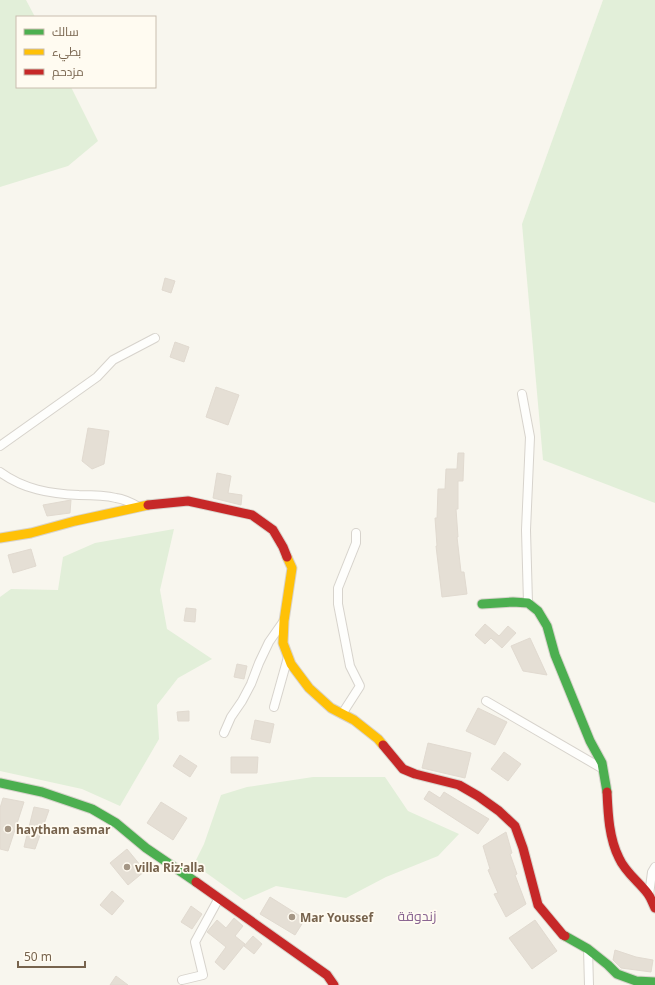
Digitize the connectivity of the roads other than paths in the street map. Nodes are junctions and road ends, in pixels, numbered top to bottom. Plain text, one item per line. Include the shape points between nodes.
1 (155, 338) dead end
2 (522, 394) dead end
3 (0, 446) edge
4 (0, 472) edge
5 (139, 507) junction
6 (356, 533) dead end
7 (0, 538) edge
8 (528, 603) junction
9 (482, 604) dead end
10 (284, 622) junction
11 (288, 657) junction
12 (486, 701) dead end
13 (274, 707) dead end
14 (342, 714) junction
15 (224, 732) dead end
16 (603, 769) junction
17 (0, 783) edge
18 (655, 866) edge
19 (649, 895) junction
20 (219, 898) junction
21 (655, 908) edge
22 (588, 949) junction
23 (182, 980) dead end
24 (655, 982) edge
25 (334, 985) edge
26 (588, 985) edge

1 - 3 street via 113,360 97,377
2 - 8 street via 530,437 526,530
4 - 5 street via 18,483 46,492 100,495
5 - 7 street
5 - 10 street via 188,501 252,515 273,530 292,568
6 - 14 street via 356,543 338,588 338,604 350,666 360,686
8 - 9 street
8 - 16 street via 538,611 547,626 555,655
10 - 11 street via 283,644
10 - 15 street via 269,642 251,684
11 - 13 street
11 - 14 street via 290,664 309,688 331,708
12 - 16 street
14 - 22 street via 378,739 403,769 459,785 500,811 515,826 538,905 563,935
16 - 19 street via 612,838 619,859
17 - 20 street via 42,792 92,809 116,823 146,848
18 - 19 street
19 - 21 street
20 - 23 street via 195,942 203,974
20 - 25 street via 327,975
22 - 24 street via 617,974 636,981
22 - 26 street

